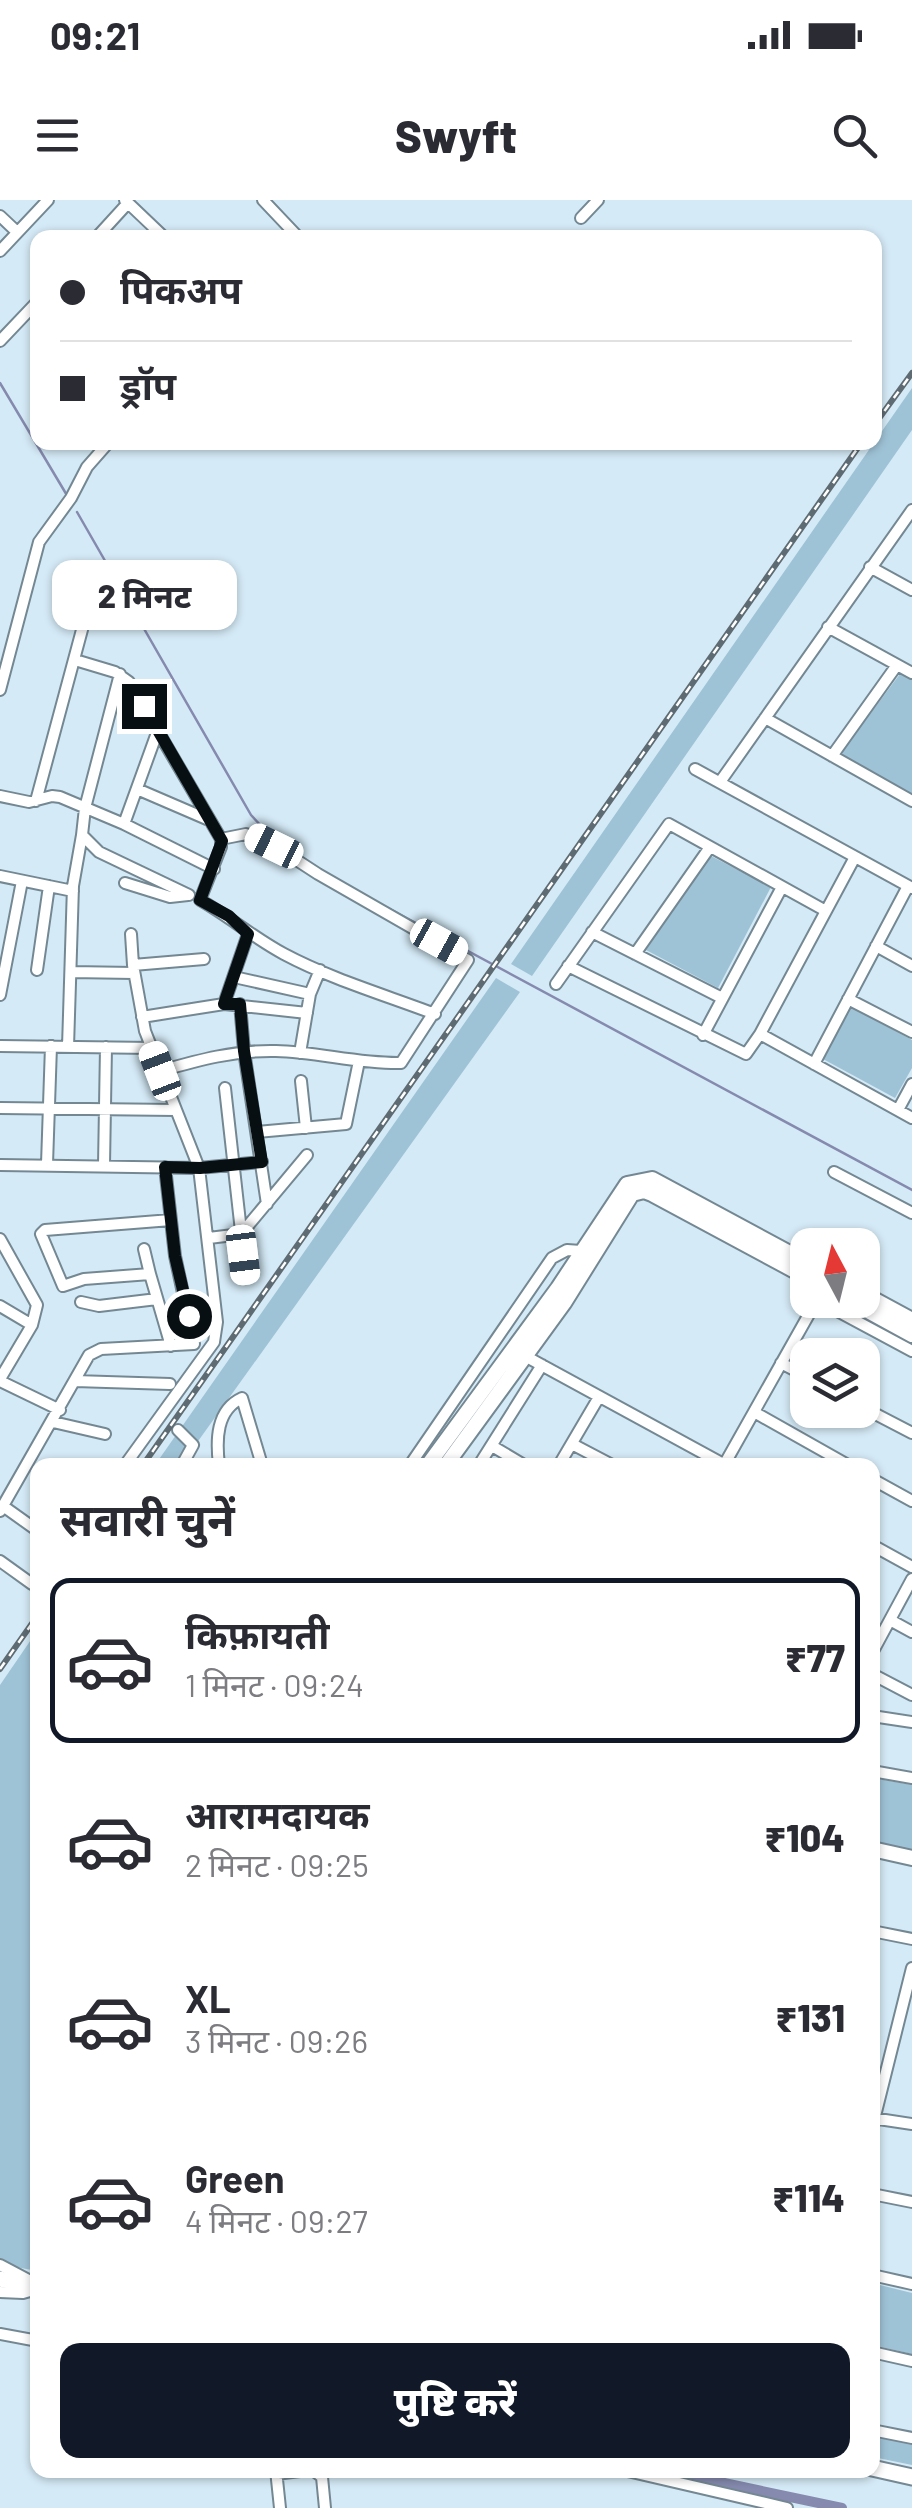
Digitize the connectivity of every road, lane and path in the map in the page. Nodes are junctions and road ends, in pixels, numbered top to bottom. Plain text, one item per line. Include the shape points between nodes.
1 (48, 200) edge
2 (263, 200) edge
3 (598, 200) edge
4 (127, 202) edge
5 (0, 216) edge
6 (581, 218) dead end
7 (103, 230) edge
8 (157, 230) edge
9 (291, 230) edge
10 (17, 232) junction
11 (0, 251) edge
12 (30, 309) edge
13 (0, 341) edge
14 (102, 450) edge
15 (912, 510) edge
16 (870, 567) junction
17 (912, 590) edge
18 (84, 626) dead end
19 (828, 627) junction
20 (75, 660) junction
21 (4, 662) edge
22 (897, 665) junction
23 (120, 674) junction
24 (912, 674) edge
25 (0, 690) edge
26 (765, 718) junction
27 (158, 730) junction
28 (832, 756) junction
29 (695, 768) dead end
30 (720, 782) junction
31 (137, 789) junction
32 (0, 796) edge
33 (912, 801) edge
34 (36, 802) junction
35 (85, 808) junction
36 (210, 820) junction
37 (124, 824) junction
38 (82, 835) junction
39 (221, 838) junction
40 (710, 847) junction
41 (855, 857) junction
42 (214, 868) junction
43 (0, 876) edge
44 (22, 881) junction
45 (125, 883) dead end
46 (49, 886) junction
47 (782, 887) junction
48 (910, 887) edge
49 (74, 891) junction
50 (826, 911) junction
51 (0, 918) edge
52 (14, 921) junction
53 (592, 932) junction
54 (132, 934) dead end
55 (248, 934) junction
56 (876, 946) junction
57 (636, 954) junction
58 (4, 958) edge
59 (204, 959) dead end
60 (568, 966) junction
61 (912, 966) edge
62 (133, 969) junction
63 (37, 970) dead end
64 (320, 970) junction
65 (71, 972) junction
66 (234, 977) junction
67 (556, 984) dead end
68 (310, 994) junction
69 (0, 995) edge
70 (722, 998) junction
71 (848, 999) junction
72 (224, 1004) junction
73 (240, 1004) junction
74 (307, 1013) junction
75 (435, 1014) junction
76 (142, 1017) junction
77 (912, 1032) edge
78 (760, 1034) junction
79 (702, 1035) junction
80 (0, 1046) edge
81 (51, 1046) junction
82 (68, 1046) junction
83 (106, 1047) junction
84 (152, 1048) junction
85 (244, 1051) junction
86 (300, 1053) junction
87 (358, 1061) junction
88 (814, 1064) junction
89 (160, 1071) junction
90 (301, 1081) dead end
91 (912, 1084) edge
92 (225, 1088) dead end
93 (0, 1108) edge
94 (48, 1108) junction
95 (106, 1109) junction
96 (176, 1110) junction
97 (898, 1110) junction
98 (912, 1118) edge
99 (306, 1128) junction
100 (258, 1132) junction
101 (307, 1155) dead end
102 (262, 1162) junction
103 (47, 1164) junction
104 (233, 1164) junction
105 (0, 1165) edge
106 (104, 1165) junction
107 (165, 1167) junction
108 (200, 1168) junction
109 (834, 1172) dead end
110 (636, 1186) junction
111 (267, 1204) junction
112 (912, 1214) edge
113 (171, 1220) junction
114 (240, 1234) junction
115 (209, 1238) junction
116 (0, 1239) edge
117 (144, 1249) dead end
118 (582, 1251) junction
119 (790, 1253) edge
120 (790, 1268) edge
121 (150, 1274) junction
122 (246, 1276) dead end
123 (157, 1299) junction
124 (81, 1302) dead end
125 (880, 1303) edge
126 (0, 1306) edge
127 (880, 1318) edge
128 (912, 1320) edge
129 (32, 1325) junction
130 (912, 1335) edge
131 (171, 1346) junction
132 (912, 1352) edge
133 (525, 1356) junction
134 (781, 1363) junction
135 (542, 1366) junction
136 (790, 1368) edge
137 (0, 1380) edge
138 (75, 1381) junction
139 (170, 1384) dead end
140 (599, 1396) junction
141 (60, 1410) junction
142 (754, 1412) junction
143 (880, 1417) edge
144 (52, 1422) junction
145 (178, 1430) dead end
146 (105, 1434) dead end
147 (912, 1434) edge
148 (572, 1444) junction
149 (492, 1446) junction
150 (36, 1458) edge
151 (132, 1458) edge
152 (186, 1458) edge
153 (219, 1458) edge
154 (260, 1458) edge
155 (415, 1458) edge
156 (433, 1458) edge
157 (451, 1458) edge
158 (484, 1458) edge
159 (512, 1458) edge
160 (563, 1458) edge
161 (599, 1458) edge
162 (711, 1458) edge
163 (728, 1458) edge
164 (836, 1458) edge
165 (30, 1469) edge
166 (880, 1483) edge
167 (912, 1501) edge
168 (2, 1509) edge
169 (30, 1526) edge
170 (880, 1549) edge
171 (0, 1562) edge
172 (912, 1567) edge
173 (912, 1579) edge
174 (30, 1583) edge
175 (890, 1620) junction
176 (912, 1632) edge
177 (880, 1639) edge
178 (880, 1678) edge
179 (912, 1695) edge
180 (880, 1717) edge
181 (912, 1722) edge
182 (880, 1772) edge
183 (912, 1778) edge
184 (880, 1851) edge
185 (912, 1858) edge
186 (880, 1933) edge
187 (912, 1939) edge
188 (912, 1968) edge
189 (880, 2094) edge
190 (880, 2122) edge
191 (912, 2124) edge
192 (880, 2196) edge
193 (912, 2202) edge
194 (880, 2277) edge
195 (2, 2279) edge
196 (912, 2284) edge
197 (30, 2285) edge
198 (0, 2334) edge
199 (30, 2340) edge
200 (880, 2354) edge
201 (912, 2362) edge
202 (880, 2432) edge
203 (912, 2438) edge
204 (880, 2470) edge
205 (912, 2476) edge
206 (277, 2478) edge
207 (322, 2478) edge
208 (657, 2478) edge
209 (280, 2508) edge
210 (325, 2508) edge
211 (787, 2508) edge

1 - 10 street
2 - 9 street
3 - 6 street
4 - 7 street
4 - 8 street
5 - 10 street
10 - 11 street
12 - 13 street
14 - 21 street via 39,542
15 - 16 street
16 - 17 street
16 - 19 street
18 - 20 street
19 - 22 street
19 - 26 street
20 - 23 street
20 - 34 street
21 - 25 street
22 - 24 street
22 - 28 street
23 - 27 street
23 - 35 street
26 - 28 street
26 - 30 street
27 - 31 street
27 - 36 street
28 - 33 street
29 - 30 street
30 - 41 street
31 - 36 street
31 - 37 street
32 - 34 street
34 - 35 street via 52,796
35 - 37 street
35 - 38 street
36 - 39 street
37 - 42 street
38 - 45 street via 99,852 189,895 170,897
38 - 49 street
39 - 42 street
39 - 75 street via 246,834 264,841 468,958
40 - 47 street
40 - 53 street via 666,826
40 - 57 street
41 - 48 street
41 - 50 street
42 - 55 street via 200,900
43 - 44 street
44 - 46 street
44 - 52 street
46 - 49 street
46 - 63 street
47 - 50 street
47 - 70 street
48 - 56 street
49 - 65 street
50 - 78 street
51 - 52 street
52 - 58 street
53 - 57 street
53 - 60 street
54 - 62 street
55 - 64 street
55 - 66 street
56 - 61 street
56 - 71 street
57 - 70 street
58 - 69 street
59 - 62 street
60 - 67 street
60 - 79 street
62 - 65 street
62 - 76 street
64 - 68 street
64 - 75 street
65 - 82 street
66 - 68 street
66 - 72 street
68 - 74 street
70 - 79 street
71 - 77 street
71 - 88 street
72 - 73 street
72 - 76 street
73 - 74 street
73 - 85 street
74 - 86 street
75 - 87 street via 401,1063
76 - 84 street
78 - 79 street via 746,1054
78 - 88 street
80 - 81 street
81 - 82 street
81 - 94 street
82 - 83 street
83 - 84 street
83 - 95 street
84 - 89 street
85 - 86 street
85 - 89 street
85 - 100 street
86 - 87 street
87 - 99 street via 346,1124
88 - 97 street
89 - 96 street
90 - 99 street
91 - 97 street
92 - 104 street
93 - 94 street
94 - 95 street
94 - 103 street
95 - 96 street
95 - 106 street
96 - 108 street
97 - 98 street
99 - 100 street
100 - 102 street
101 - 111 street
102 - 104 street
102 - 111 street
103 - 105 street
103 - 106 street
104 - 108 street
104 - 114 street
106 - 107 street
107 - 108 street
107 - 113 street
108 - 115 street
109 - 112 street
110 - 118 street via 620,1191
110 - 119 street via 652,1180
110 - 120 street
110 - 133 street
111 - 114 street
113 - 121 street via 41,1234 60,1286
113 - 131 street via 196,1341
114 - 115 street
114 - 122 street
115 - 151 street via 214,1342
116 - 129 street via 34,1296
117 - 121 street
118 - 155 street via 552,1258
118 - 156 street
121 - 123 street
123 - 124 street
123 - 131 street
125 - 128 street
126 - 129 street
127 - 130 street
129 - 137 street
131 - 138 street via 94,1351
132 - 134 street via 817,1300
133 - 135 street
133 - 157 street
134 - 136 street
134 - 142 street
135 - 140 street
135 - 149 street
137 - 141 street
138 - 139 street
138 - 141 street
140 - 148 street
140 - 162 street
141 - 144 street
142 - 163 street
142 - 164 street
143 - 147 street
144 - 146 street
144 - 150 street
145 - 152 street via 193,1445
148 - 160 street
148 - 161 street
149 - 158 street
149 - 159 street
153 - 154 street via 218,1428 242,1398
165 - 168 street
166 - 167 street
168 - 169 street
170 - 172 street
171 - 174 street
173 - 175 street
175 - 176 street
175 - 177 street
178 - 179 street
180 - 181 street
182 - 183 street
184 - 185 street
186 - 187 street
188 - 189 street
190 - 191 street
192 - 193 street
194 - 196 street
195 - 197 main road
198 - 199 street
200 - 201 street
202 - 203 street
204 - 205 main road
206 - 209 street
207 - 210 street
208 - 211 street

